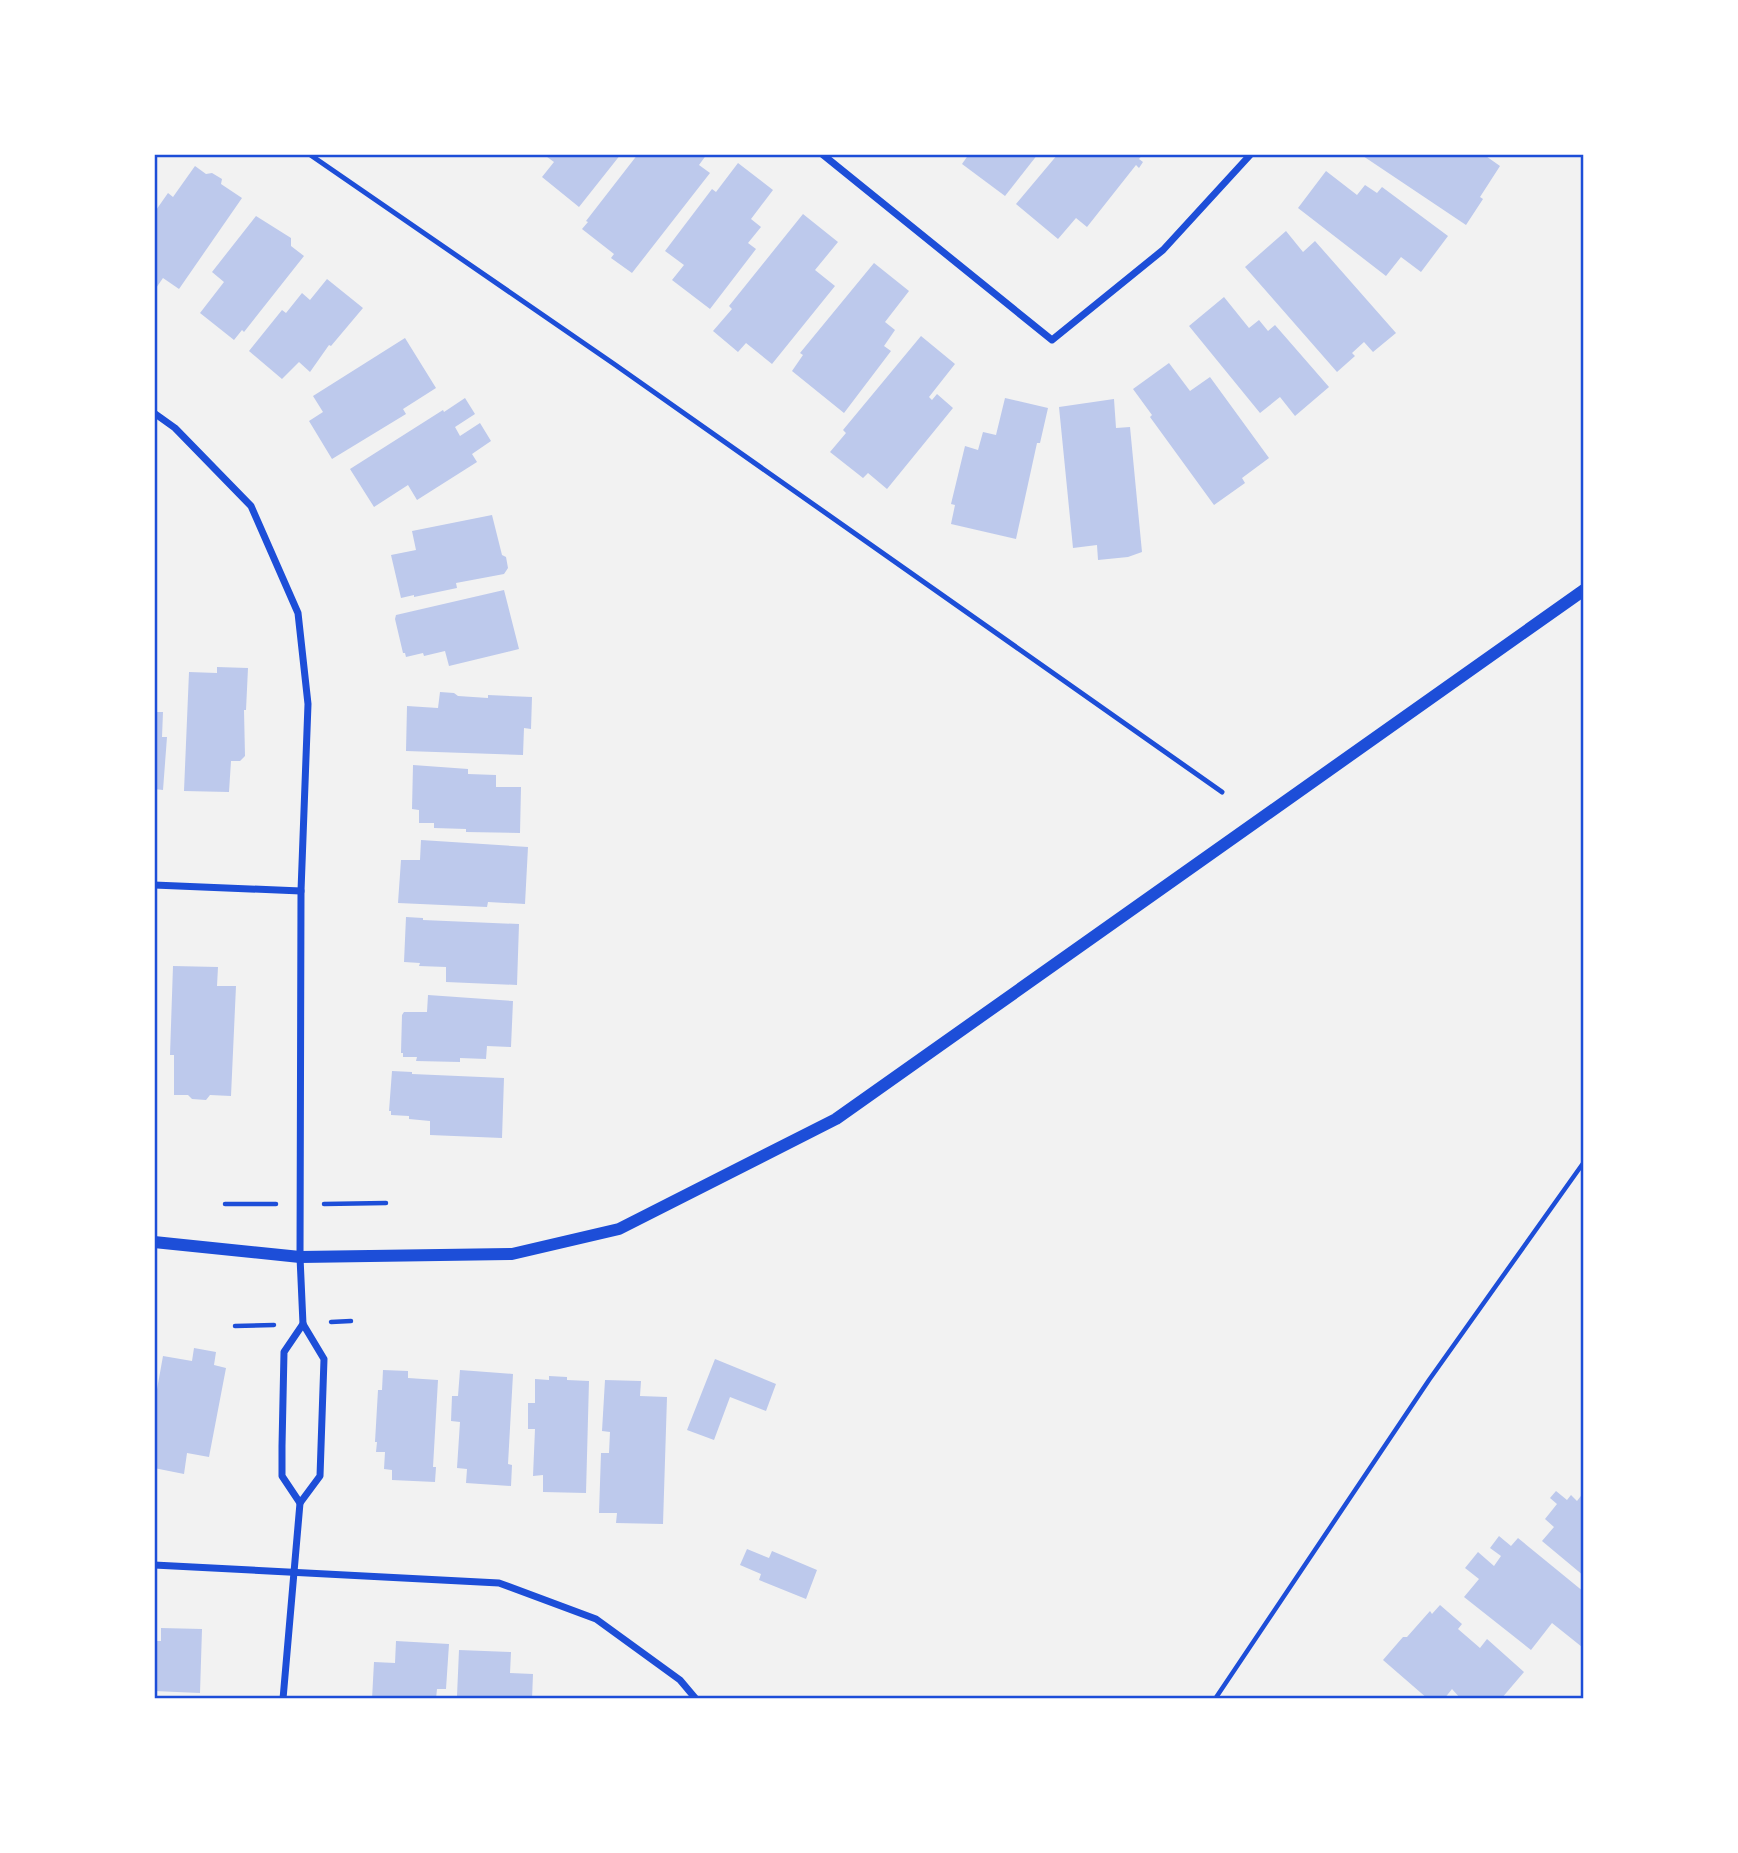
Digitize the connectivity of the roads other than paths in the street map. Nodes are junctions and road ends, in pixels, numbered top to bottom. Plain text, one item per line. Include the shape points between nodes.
1 (309, 154) edge
2 (822, 154) edge
3 (1251, 154) edge
4 (154, 413) edge
5 (1584, 590) edge
6 (1222, 792) dead end
7 (154, 885) edge
8 (301, 891) junction
9 (154, 1242) edge
10 (300, 1257) junction
11 (303, 1324) junction
12 (300, 1503) junction
13 (154, 1565) edge
14 (294, 1571) junction
15 (283, 1699) edge
16 (696, 1699) edge

1 - 6 lane
2 - 3 street via 1052,340 1163,250
4 - 8 street via 176,428 251,506 298,613 308,704
5 - 10 street via 836,1119 619,1229 512,1254
7 - 8 street
8 - 10 street
9 - 10 street
10 - 11 street
11 - 12 street via 284,1352 282,1446 282,1476
11 - 12 street via 324,1359 320,1476
12 - 14 street
13 - 14 street
14 - 15 street
14 - 16 street via 499,1583 596,1619 680,1680

